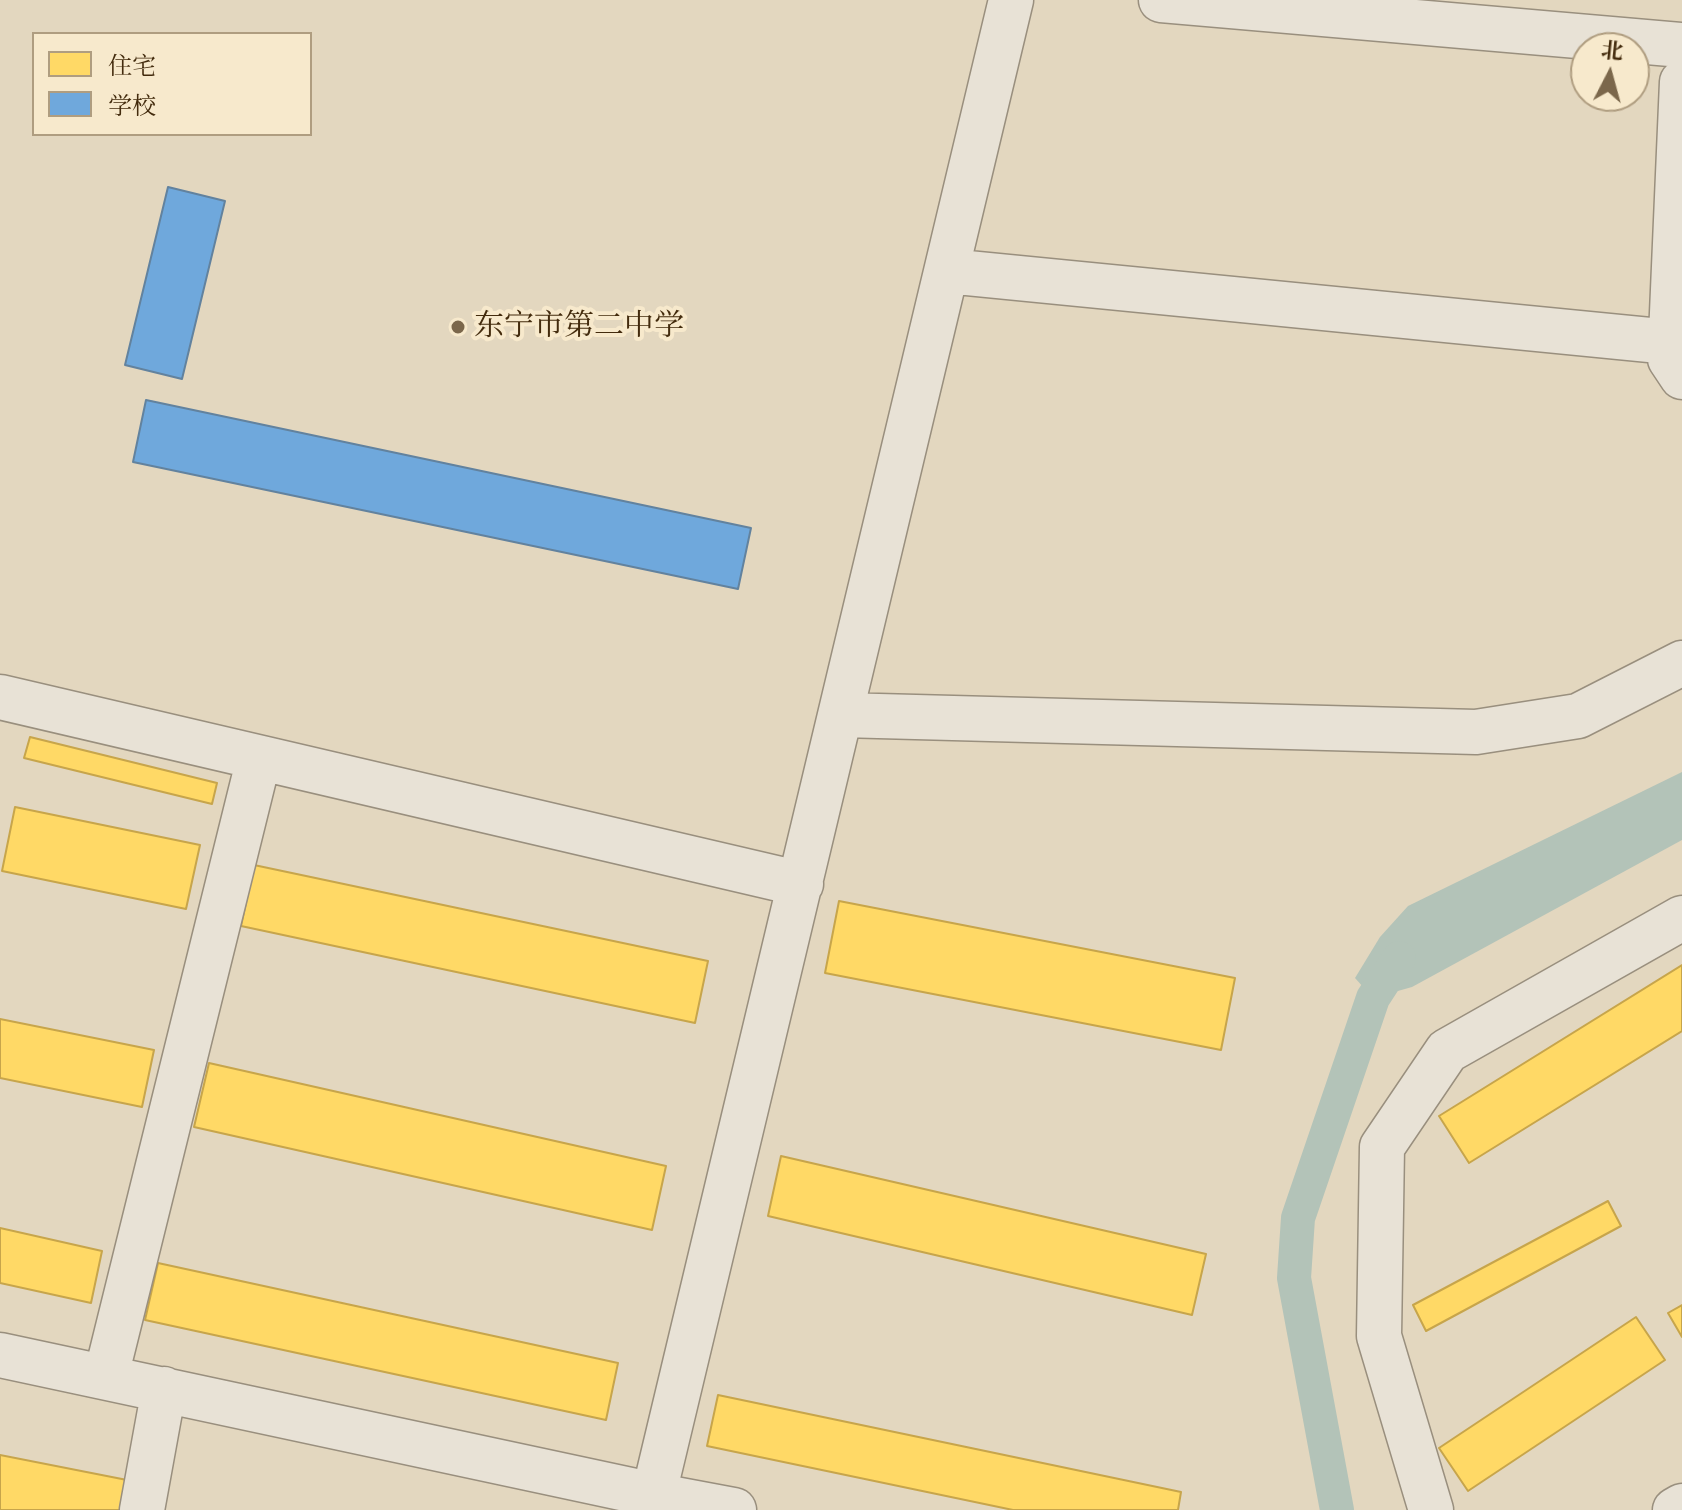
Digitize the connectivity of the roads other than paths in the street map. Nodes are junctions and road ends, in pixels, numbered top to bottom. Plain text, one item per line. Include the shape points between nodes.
1 (1011, 0) edge
2 (1161, 0) edge
3 (1682, 45) edge
4 (1682, 82) edge
5 (947, 271) junction
6 (1676, 360) edge
7 (1682, 663) edge
8 (0, 697) edge
9 (841, 715) junction
10 (259, 758) junction
11 (801, 884) junction
12 (1682, 918) edge
13 (0, 1355) edge
14 (106, 1376) junction
15 (164, 1389) junction
16 (652, 1503) edge
17 (1682, 1506) edge
18 (142, 1510) edge
19 (734, 1510) edge
20 (1431, 1510) edge
21 (1675, 1510) edge

1 - 5 street
2 - 3 street
4 - 6 street
5 - 6 street
5 - 9 street
7 - 9 street via 1578,716 1476,732
8 - 10 street
9 - 11 street
10 - 11 street
10 - 14 street
11 - 16 street
12 - 20 street via 1447,1051 1382,1147 1379,1336
13 - 14 street
14 - 15 street
15 - 16 street
15 - 18 street
16 - 19 street
17 - 21 street

